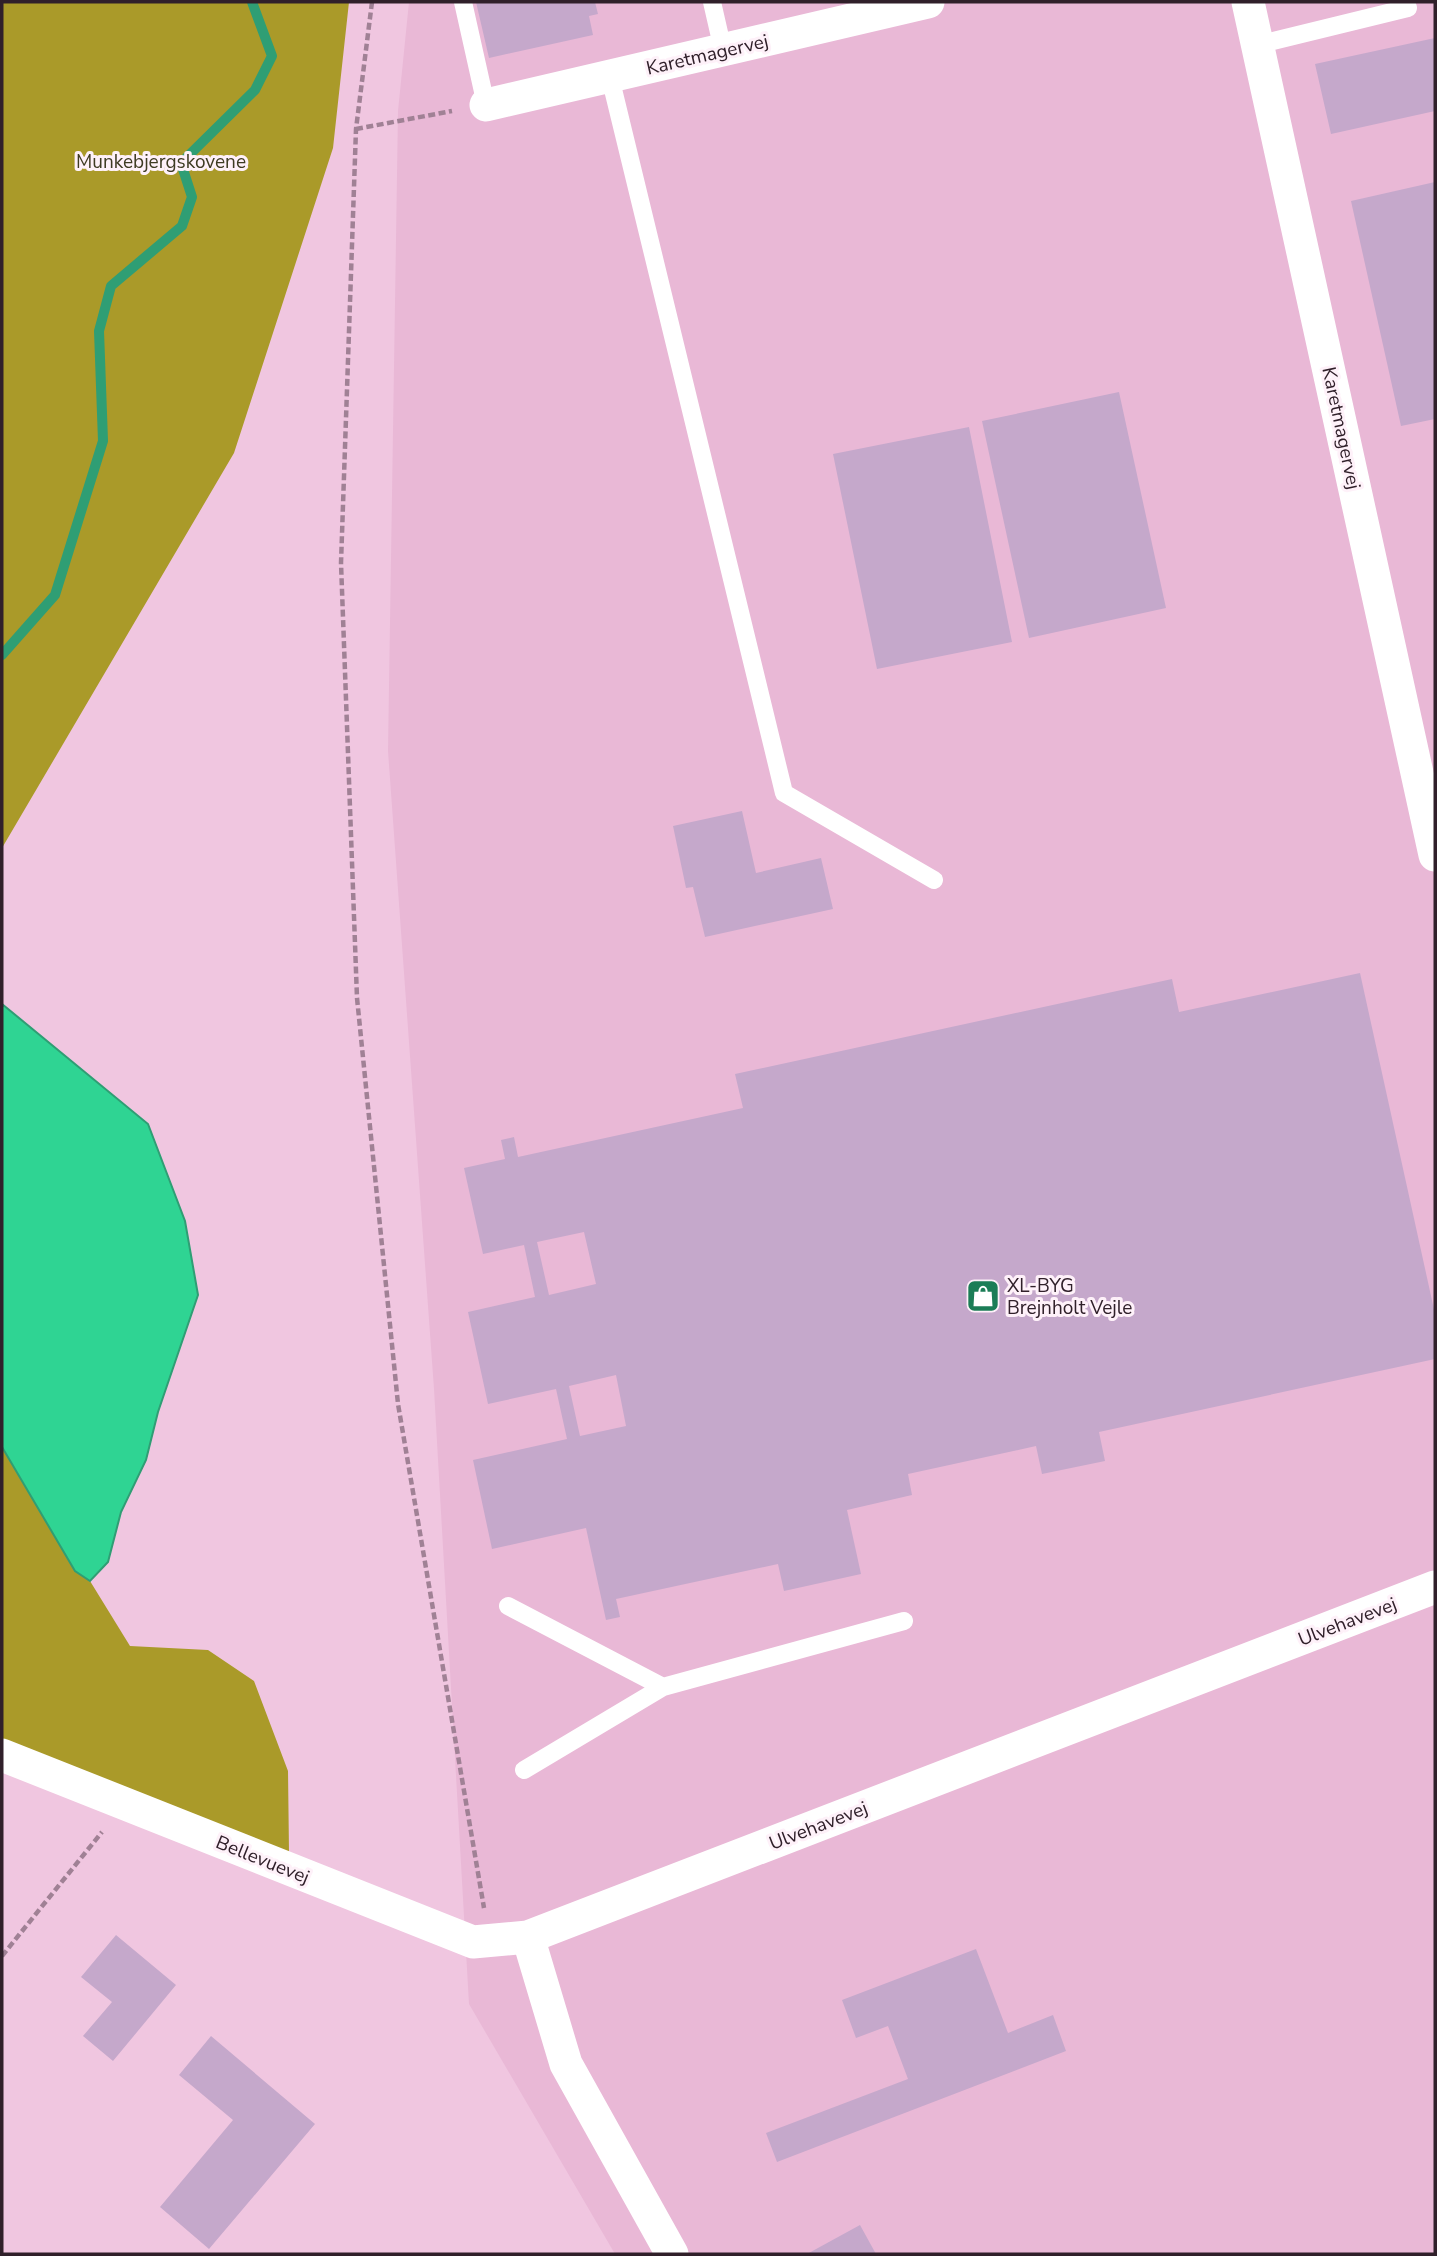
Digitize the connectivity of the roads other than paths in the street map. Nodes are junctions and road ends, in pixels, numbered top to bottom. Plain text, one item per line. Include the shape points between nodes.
1 (463, 2) edge
2 (712, 2) edge
3 (928, 2) edge
4 (1248, 2) edge
5 (871, 8) edge
6 (1408, 8) dead end
7 (1258, 45) junction
8 (723, 50) junction
9 (610, 77) junction
10 (486, 105) joint
11 (1435, 855) edge
12 (934, 880) dead end
13 (1435, 1587) edge
14 (509, 1606) dead end
15 (904, 1622) dead end
16 (663, 1687) junction
17 (2, 1755) edge
18 (524, 1770) dead end
19 (528, 1937) junction
20 (672, 2254) edge

1 - 10 lane
2 - 8 lane
3 - 5 street, Karetmagervej
4 - 7 street, Karetmagervej
5 - 8 street, Karetmagervej
6 - 7 lane
7 - 11 street, Karetmagervej
8 - 9 street, Karetmagervej
9 - 10 street, Karetmagervej
9 - 12 lane via 784,793
13 - 19 street, Ulvehavevej
14 - 16 lane
15 - 16 lane
16 - 18 lane
17 - 19 street, Bellevuevej via 472,1942
19 - 20 street via 566,2064

